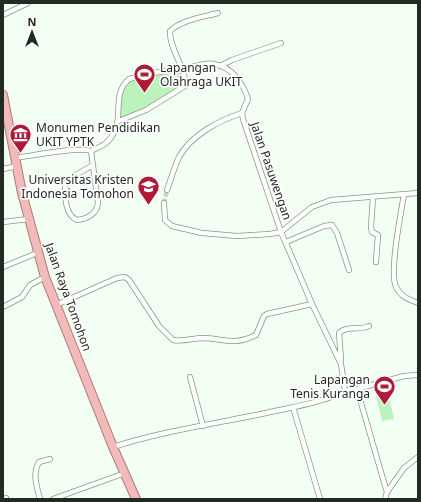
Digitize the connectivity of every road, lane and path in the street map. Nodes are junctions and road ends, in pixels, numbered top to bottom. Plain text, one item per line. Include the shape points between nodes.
1 (28, 3) edge
2 (218, 13) dead end
3 (3, 15) edge
4 (281, 43) dead end
5 (220, 66) junction
6 (180, 68) junction
7 (3, 95) edge
8 (242, 113) junction
9 (119, 121) junction
10 (91, 151) junction
11 (16, 162) junction
12 (93, 165) junction
13 (3, 169) edge
14 (167, 190) tunnel mouth
15 (418, 193) edge
16 (404, 194) junction
17 (373, 197) junction
18 (164, 203) tunnel mouth
19 (29, 219) junction
20 (3, 222) edge
21 (282, 232) junction
22 (286, 242) junction
23 (37, 253) junction
24 (376, 262) dead end
25 (3, 267) edge
26 (349, 270) dead end
27 (45, 277) junction
28 (418, 303) edge
29 (312, 304) junction
30 (56, 305) junction
31 (5, 306) dead end
32 (369, 326) dead end
33 (342, 364) junction
34 (418, 375) edge
35 (190, 377) dead end
36 (356, 389) junction
37 (345, 391) junction
38 (293, 407) junction
39 (203, 426) junction
40 (113, 447) junction
41 (418, 457) edge
42 (50, 459) dead end
43 (125, 473) junction
44 (387, 492) junction
45 (40, 499) edge
46 (53, 499) edge
47 (136, 499) edge
48 (320, 499) edge
49 (385, 499) edge

1 - 3 street
2 - 6 street via 178,25 170,31
4 - 5 street
5 - 6 street, Jalan Pasuwengan via 212,63
5 - 8 street, Jalan Pasuwengan via 237,77 245,88 248,99
6 - 9 street via 185,77 185,86 146,110
6 - 9 street, Jalan Pasuwengan via 140,76 124,83 119,93
7 - 11 highway, Jalan Raya Tomohon
8 - 14 street via 214,125 188,146 180,156
8 - 21 street, Jalan Pasuwengan
9 - 10 street, Jalan Pasuwengan via 109,141
10 - 11 street via 64,151
10 - 12 street
11 - 13 street
11 - 19 highway, Jalan Raya Tomohon
12 - 12 street via 65,184 69,212 71,217 77,220 89,217 98,207
15 - 16 street
16 - 17 street
16 - 28 street via 394,281 403,296
17 - 21 street via 322,203 312,207
17 - 24 street via 371,227 372,232 378,235
18 - 21 street via 165,220 172,226 202,233 237,236
19 - 20 street
19 - 23 highway, Jalan Raya Tomohon
21 - 22 street, Jalan Pasuwengan
22 - 26 street via 332,225
22 - 29 street, Jalan Pasuwengan
23 - 25 street
23 - 27 highway, Jalan Raya Tomohon
27 - 30 highway, Jalan Raya Tomohon
27 - 31 street via 30,285 22,297
29 - 30 street via 267,314 256,335 244,340 226,342 202,338 172,340 159,326 125,277 117,278
29 - 33 street, Jalan Pasuwengan
30 - 40 highway, Jalan Raya Tomohon
32 - 33 street via 343,330 339,333
33 - 37 street, Jalan Pasuwengan
34 - 36 street via 404,376
35 - 39 street
36 - 37 street
36 - 44 street
37 - 38 street
38 - 39 street
38 - 48 street
39 - 40 street
40 - 43 highway, Jalan Raya Tomohon
41 - 44 street via 404,468
42 - 45 street via 39,462 36,468
43 - 46 street
43 - 47 highway, Jalan Raya Tomohon
44 - 49 street

